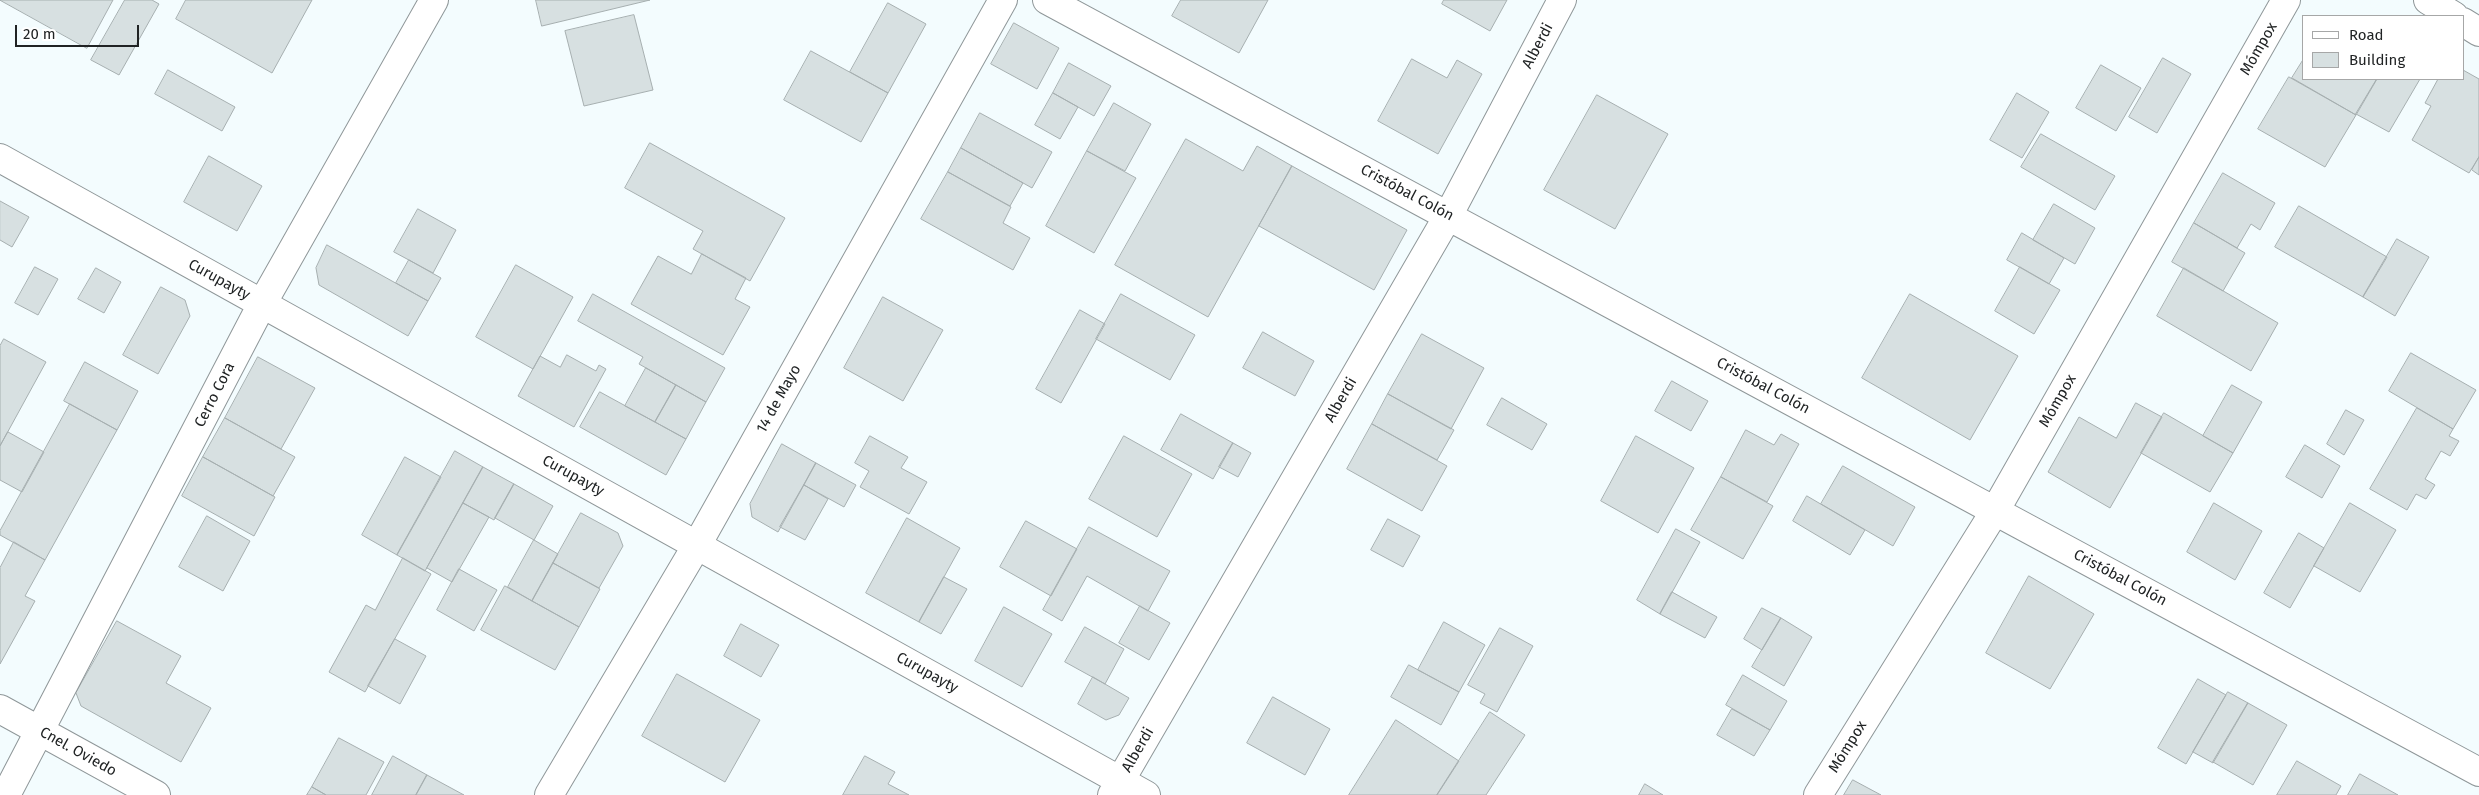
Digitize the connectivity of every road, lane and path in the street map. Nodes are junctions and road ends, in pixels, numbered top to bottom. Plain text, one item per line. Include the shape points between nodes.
1 (434, 0) edge
2 (1003, 0) edge
3 (1047, 0) edge
4 (1562, 0) edge
5 (2286, 0) edge
6 (2428, 0) edge
7 (2452, 15) edge
8 (2464, 23) edge
9 (2479, 32) edge
10 (0, 158) edge
11 (1448, 216) junction
12 (262, 304) junction
13 (1996, 511) junction
14 (697, 545) junction
15 (0, 709) edge
16 (40, 731) junction
17 (2479, 772) edge
18 (1116, 788) edge
19 (6, 795) edge
20 (156, 795) edge
21 (549, 795) edge
22 (1146, 795) edge
23 (1818, 795) edge

1 - 12 street, Cerro Cora
2 - 14 street, 14 de Mayo
3 - 11 street, Cristóbal Colón
4 - 11 street, Alberdi
5 - 13 street, Mómpox
6 - 7 street
8 - 9 street
10 - 12 street, Curupayty
11 - 13 street, Cristóbal Colón
11 - 18 street, Alberdi
12 - 14 street, Curupayty
12 - 16 street, Cerro Cora
13 - 17 street, Cristóbal Colón
13 - 23 street, Mómpox
14 - 18 street, Curupayty
14 - 21 street, 14 de Mayo
15 - 16 street, Cnel. Oviedo
16 - 19 street, Cerro Cora
16 - 20 street, Cnel. Oviedo
18 - 22 street, Curupayty

